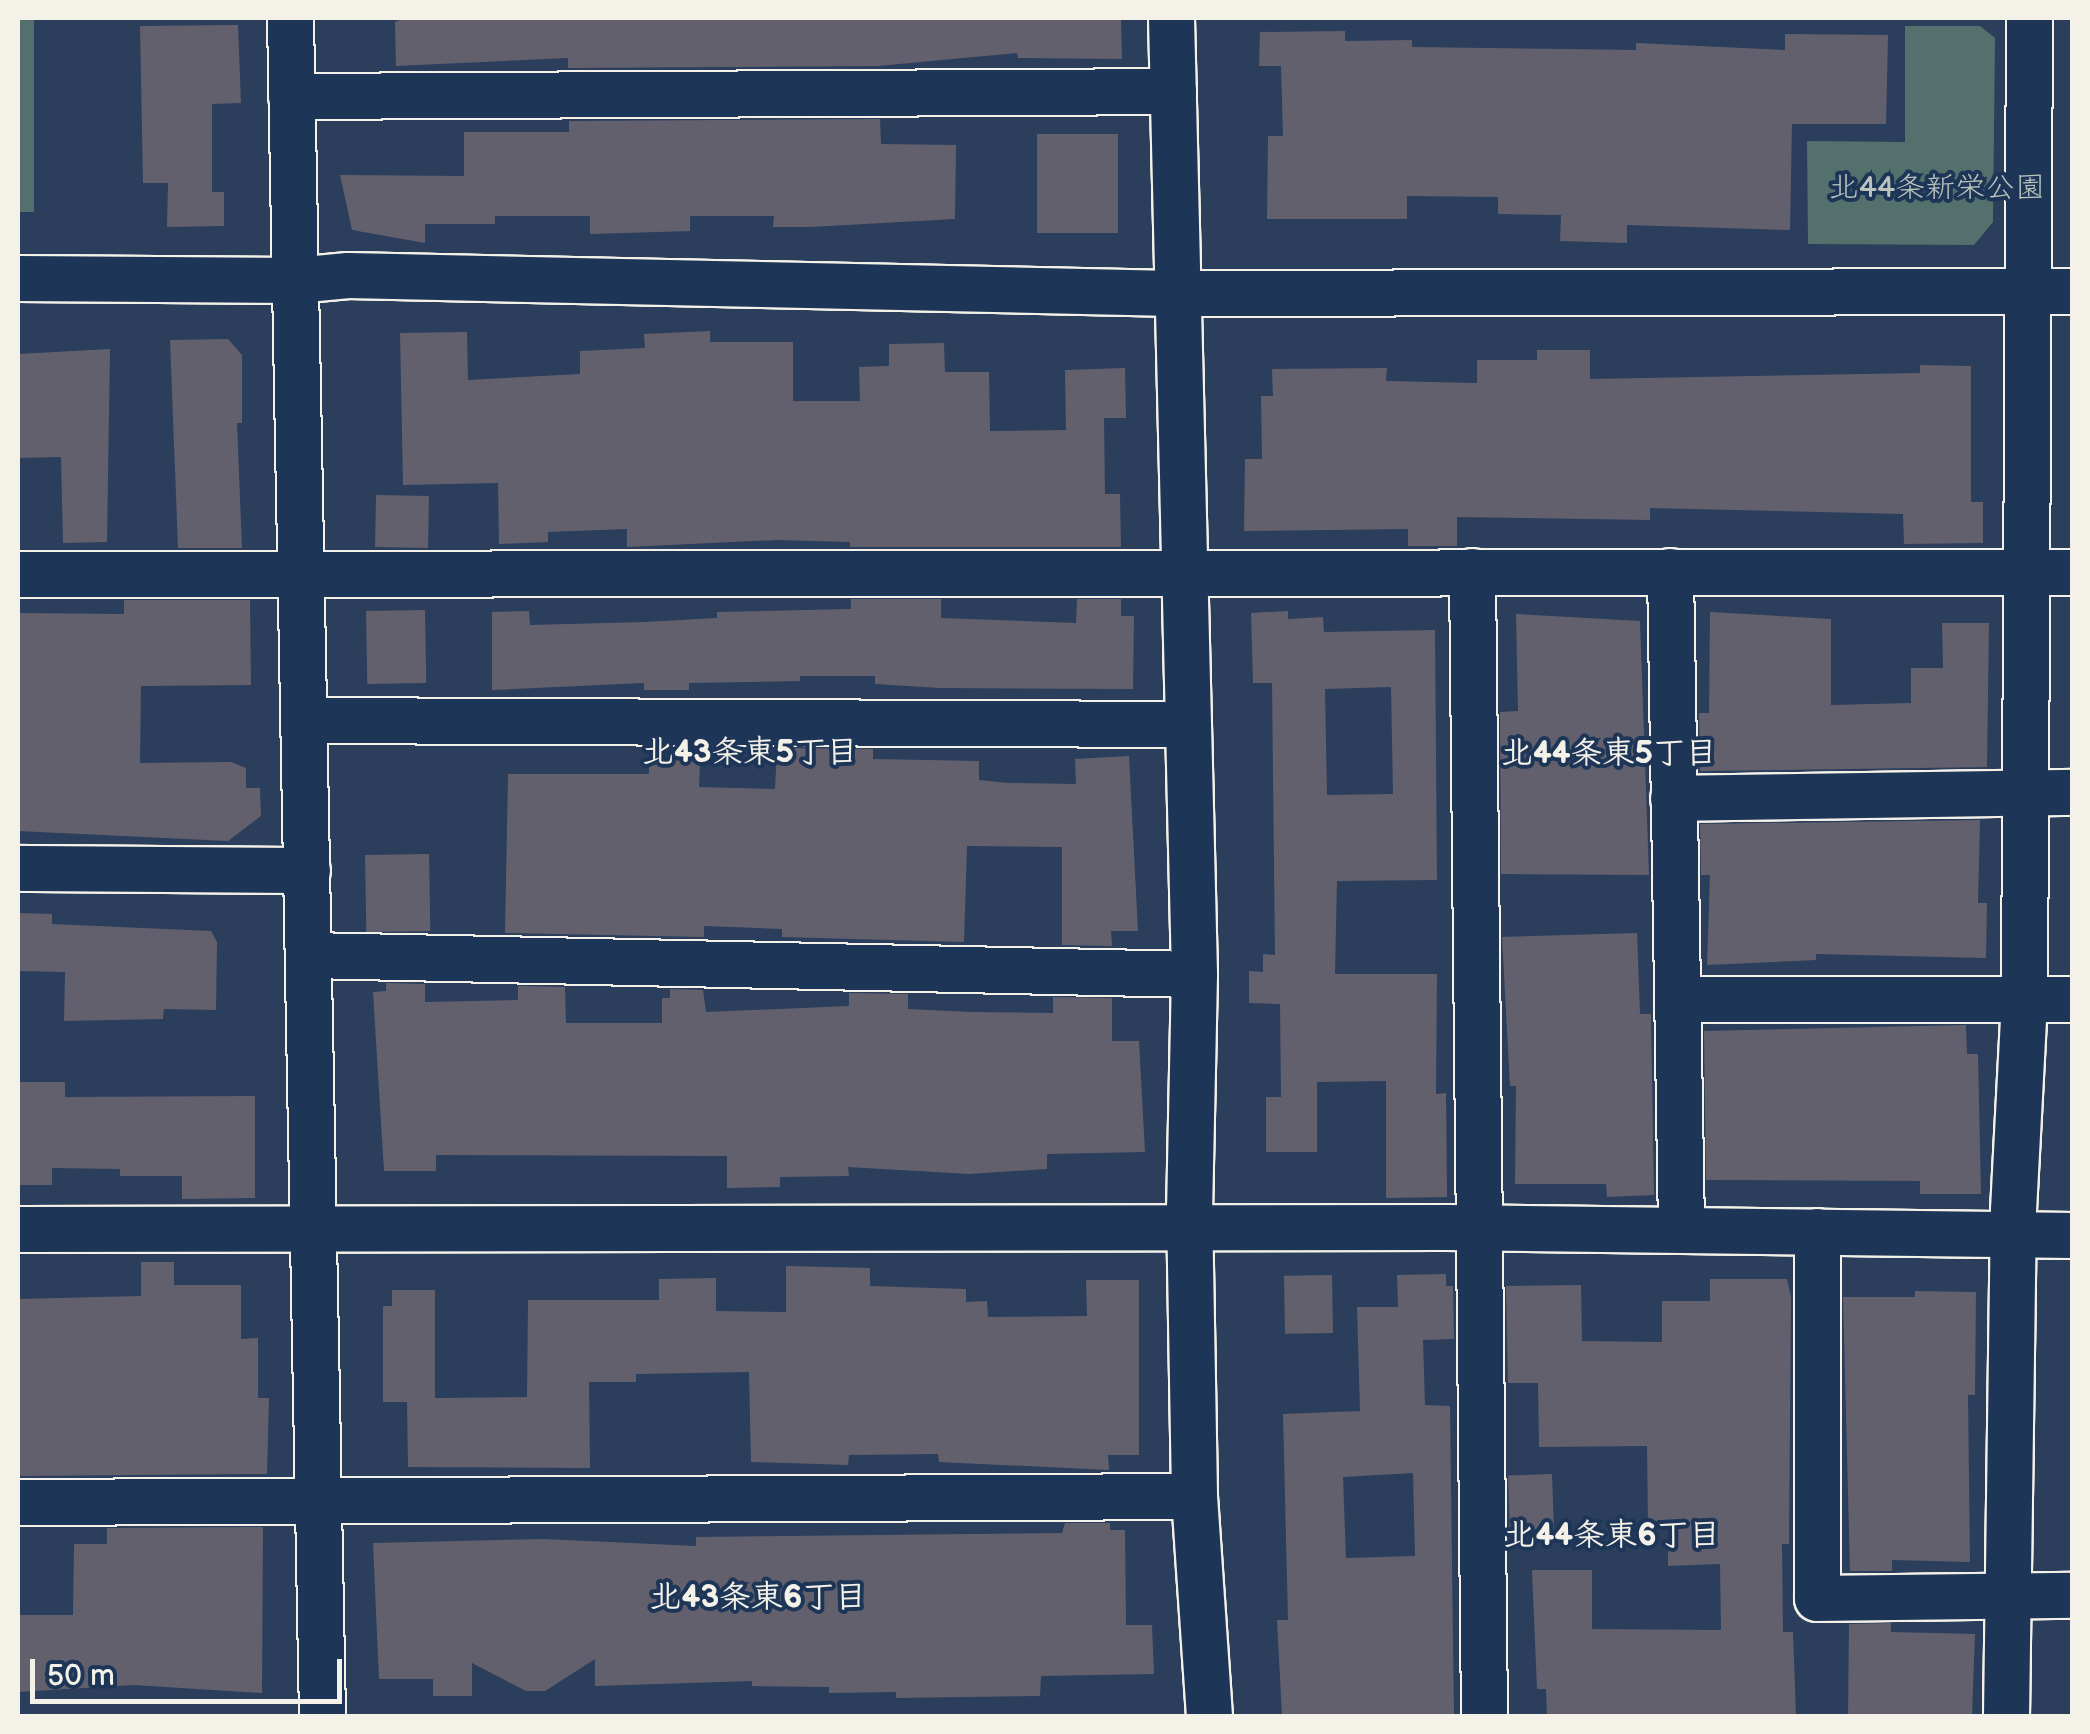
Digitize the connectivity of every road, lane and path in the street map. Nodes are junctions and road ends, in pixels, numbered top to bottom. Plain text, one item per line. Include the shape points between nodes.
1 (290, 18) edge
2 (1172, 18) edge
3 (2029, 18) edge
4 (1172, 91) junction
5 (291, 96) junction
6 (18, 278) edge
7 (295, 280) junction
8 (2072, 291) edge
9 (1174, 292) junction
10 (2026, 292) junction
11 (1472, 571) junction
12 (1670, 571) junction
13 (1184, 572) junction
14 (2028, 572) junction
15 (2072, 572) edge
16 (18, 574) edge
17 (301, 576) junction
18 (304, 720) junction
19 (1187, 724) junction
20 (2026, 792) junction
21 (2072, 792) edge
22 (1673, 798) junction
23 (18, 868) edge
24 (307, 870) junction
25 (308, 955) junction
26 (1194, 974) junction
27 (1677, 999) junction
28 (2072, 999) edge
29 (2024, 1000) junction
30 (1476, 1228) junction
31 (18, 1229) edge
32 (314, 1229) junction
33 (1681, 1229) junction
34 (1817, 1230) junction
35 (1189, 1232) junction
36 (2072, 1234) edge
37 (2013, 1235) junction
38 (1194, 1496) junction
39 (319, 1501) junction
40 (18, 1502) edge
41 (2072, 1595) edge
42 (2008, 1597) junction
43 (322, 1716) edge
44 (1209, 1716) edge
45 (1484, 1716) edge
46 (2006, 1716) edge

1 - 5 street
2 - 4 street
3 - 10 street
4 - 5 street
4 - 9 street
5 - 7 street
6 - 7 street
7 - 9 street via 368,275
7 - 17 street
8 - 10 street
9 - 10 street
9 - 13 street
10 - 14 street
11 - 12 street
11 - 13 street
11 - 30 street
12 - 14 street
12 - 22 street
13 - 17 street
13 - 19 street
14 - 15 street
14 - 20 street
16 - 17 street
17 - 18 street
18 - 19 street
18 - 24 street
19 - 26 street
20 - 21 street
20 - 22 street
20 - 29 street
22 - 27 street
23 - 24 street
24 - 25 street
25 - 26 street
25 - 32 street
26 - 35 street
27 - 29 street
27 - 33 street
28 - 29 street
29 - 37 street
30 - 33 street
30 - 35 street
30 - 45 street
31 - 32 street
32 - 35 street
32 - 39 street
33 - 34 street
34 - 37 street
34 - 42 street via 1817,1598
35 - 38 street
36 - 37 street
37 - 42 street
38 - 39 street
38 - 44 street
39 - 40 street
39 - 43 street
41 - 42 street
42 - 46 street

